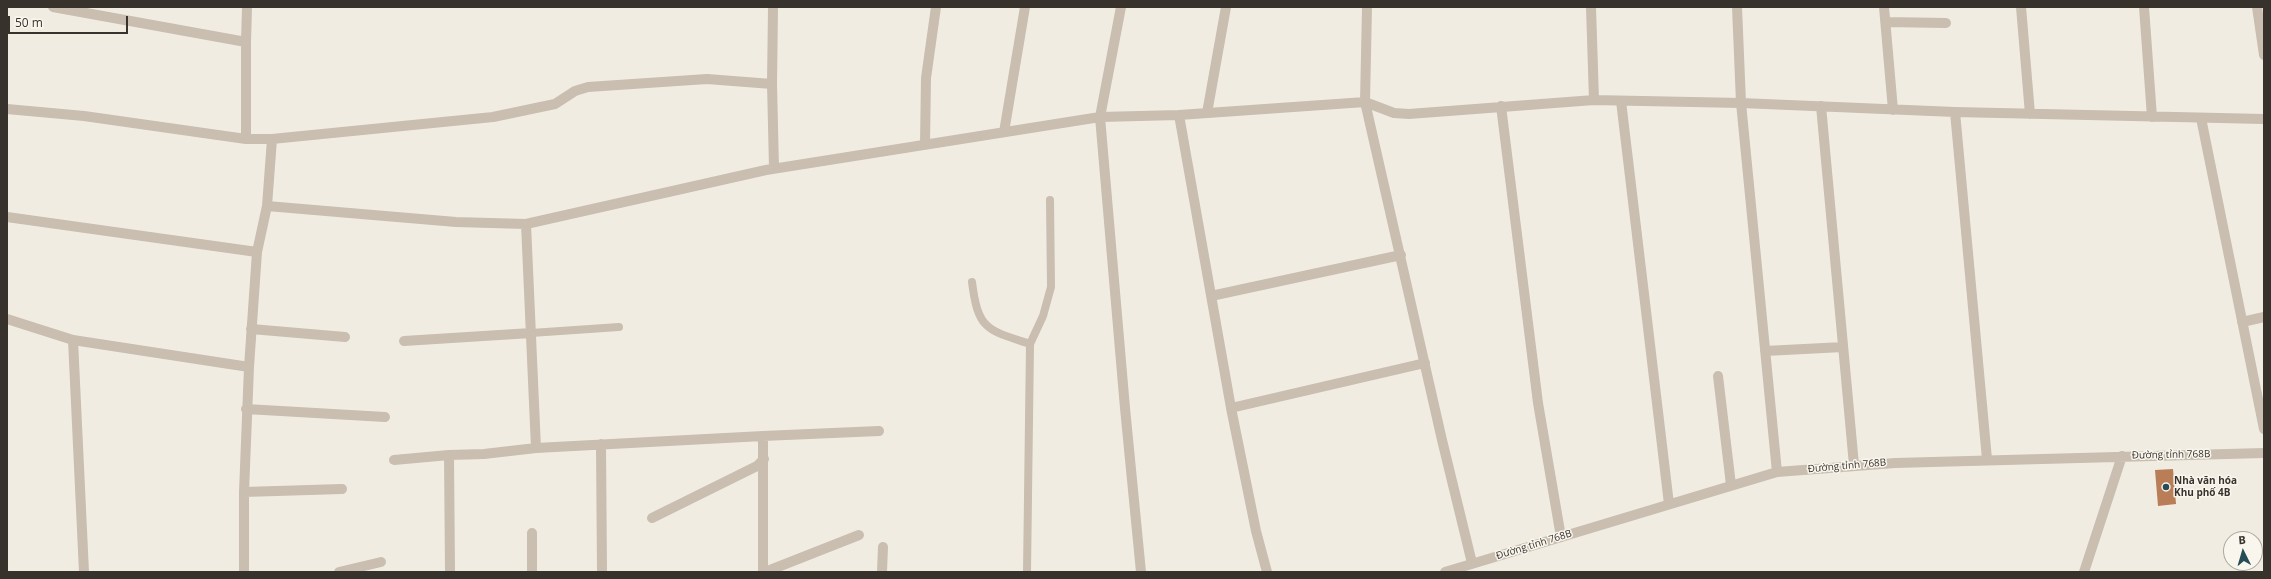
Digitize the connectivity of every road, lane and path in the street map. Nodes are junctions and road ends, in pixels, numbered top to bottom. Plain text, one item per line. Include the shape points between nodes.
1 (53, 7) edge
2 (247, 7) edge
3 (773, 7) edge
4 (936, 7) edge
5 (1025, 7) edge
6 (1121, 7) edge
7 (1226, 7) edge
8 (1367, 7) edge
9 (1591, 7) edge
10 (1737, 7) edge
11 (1884, 7) edge
12 (2021, 7) edge
13 (2144, 7) edge
14 (2257, 7) edge
15 (1886, 22) junction
16 (1946, 23) dead end
17 (246, 42) junction
18 (2264, 55) edge
19 (772, 84) junction
20 (1594, 100) junction
21 (1621, 101) junction
22 (1365, 102) junction
23 (1741, 103) junction
24 (1501, 106) junction
25 (1821, 106) junction
26 (7, 109) edge
27 (1893, 110) junction
28 (1955, 112) junction
29 (1208, 113) junction
30 (2030, 114) junction
31 (1178, 115) junction
32 (1100, 117) junction
33 (2152, 117) junction
34 (2201, 118) junction
35 (2264, 119) edge
36 (1004, 132) junction
37 (246, 139) junction
38 (272, 139) junction
39 (925, 144) junction
40 (774, 168) junction
41 (1050, 200) dead end
42 (267, 206) junction
43 (7, 217) edge
44 (526, 224) junction
45 (257, 252) junction
46 (1401, 255) junction
47 (972, 282) dead end
48 (1211, 296) junction
49 (2264, 317) edge
50 (7, 319) edge
51 (2242, 322) junction
52 (619, 327) dead end
53 (251, 329) junction
54 (531, 333) junction
55 (344, 337) dead end
56 (73, 340) junction
57 (404, 341) dead end
58 (1030, 344) junction
59 (1843, 347) junction
60 (1765, 351) junction
61 (1425, 362) junction
62 (249, 367) junction
63 (1718, 376) dead end
64 (1232, 408) junction
65 (246, 409) junction
66 (385, 417) dead end
67 (2264, 429) edge
68 (879, 431) dead end
69 (763, 436) junction
70 (601, 444) junction
71 (536, 448) junction
72 (2264, 453) edge
73 (448, 455) junction
74 (2122, 456) junction
75 (764, 459) junction
76 (1987, 459) junction
77 (394, 460) dead end
78 (1854, 466) junction
79 (1777, 472) junction
80 (1731, 486) junction
81 (342, 489) dead end
82 (244, 492) junction
83 (1669, 504) junction
84 (652, 518) dead end
85 (532, 533) dead end
86 (859, 535) dead end
87 (1561, 537) junction
88 (883, 547) dead end
89 (382, 562) dead end
90 (1472, 563) junction
91 (84, 572) edge
92 (244, 572) edge
93 (339, 572) edge
94 (450, 572) edge
95 (532, 572) edge
96 (602, 572) edge
97 (764, 572) edge
98 (882, 572) edge
99 (1027, 572) edge
100 (1141, 572) edge
101 (1267, 572) edge
102 (1445, 572) edge
103 (2084, 572) edge

1 - 17 street
2 - 17 street
3 - 19 street
4 - 39 street via 926,78
5 - 36 street
6 - 32 street
7 - 29 street
8 - 22 street
9 - 20 street
10 - 23 street
11 - 15 street
12 - 30 street
13 - 33 street
14 - 18 street
15 - 16 street
15 - 27 street
17 - 37 street
19 - 38 street via 707,78 588,87 575,91 555,104 493,117
19 - 40 street
20 - 21 street
20 - 24 street
21 - 23 street
21 - 83 street
22 - 24 street via 1394,113 1408,114
22 - 29 street
22 - 46 street
23 - 25 street
23 - 60 street
24 - 87 street via 1538,403
25 - 27 street
25 - 59 street
26 - 37 street via 84,116
27 - 28 street
28 - 30 street
28 - 76 street
29 - 31 street
30 - 33 street
31 - 32 street
31 - 48 street
32 - 36 street
32 - 100 street
33 - 34 street
34 - 35 street
34 - 51 street
36 - 39 street
37 - 38 street
38 - 42 street
39 - 40 street
40 - 44 street
41 - 58 lane via 1051,287 1043,316
42 - 44 street via 456,222
42 - 45 street
43 - 45 street
44 - 54 street
45 - 53 street
46 - 48 street
46 - 61 street
47 - 58 lane via 974,298 984,324 1000,334
48 - 64 street
49 - 51 street
50 - 56 street
51 - 67 street
52 - 54 lane
53 - 55 street
53 - 62 street
54 - 57 street
54 - 71 street
56 - 62 street
56 - 91 street
58 - 99 lane
59 - 60 street
59 - 78 street
60 - 79 street
61 - 64 street
61 - 90 street
62 - 65 street
63 - 80 street
64 - 101 street via 1256,531
65 - 66 street
65 - 82 street
68 - 69 street
69 - 70 street
69 - 75 street
70 - 71 street
70 - 96 street
71 - 73 street
72 - 74 street, Đường tỉnh 768B
73 - 77 street
73 - 94 street
74 - 76 street, Đường tỉnh 768B
74 - 103 street
75 - 84 street via 757,466
75 - 97 street
76 - 78 street, Đường tỉnh 768B
78 - 79 street, Đường tỉnh 768B
79 - 80 street, Đường tỉnh 768B
80 - 83 street, Đường tỉnh 768B
81 - 82 street
82 - 92 street
83 - 87 street, Đường tỉnh 768B
85 - 95 street
86 - 97 street
87 - 90 street, Đường tỉnh 768B
88 - 98 street
89 - 93 street
90 - 102 street, Đường tỉnh 768B

